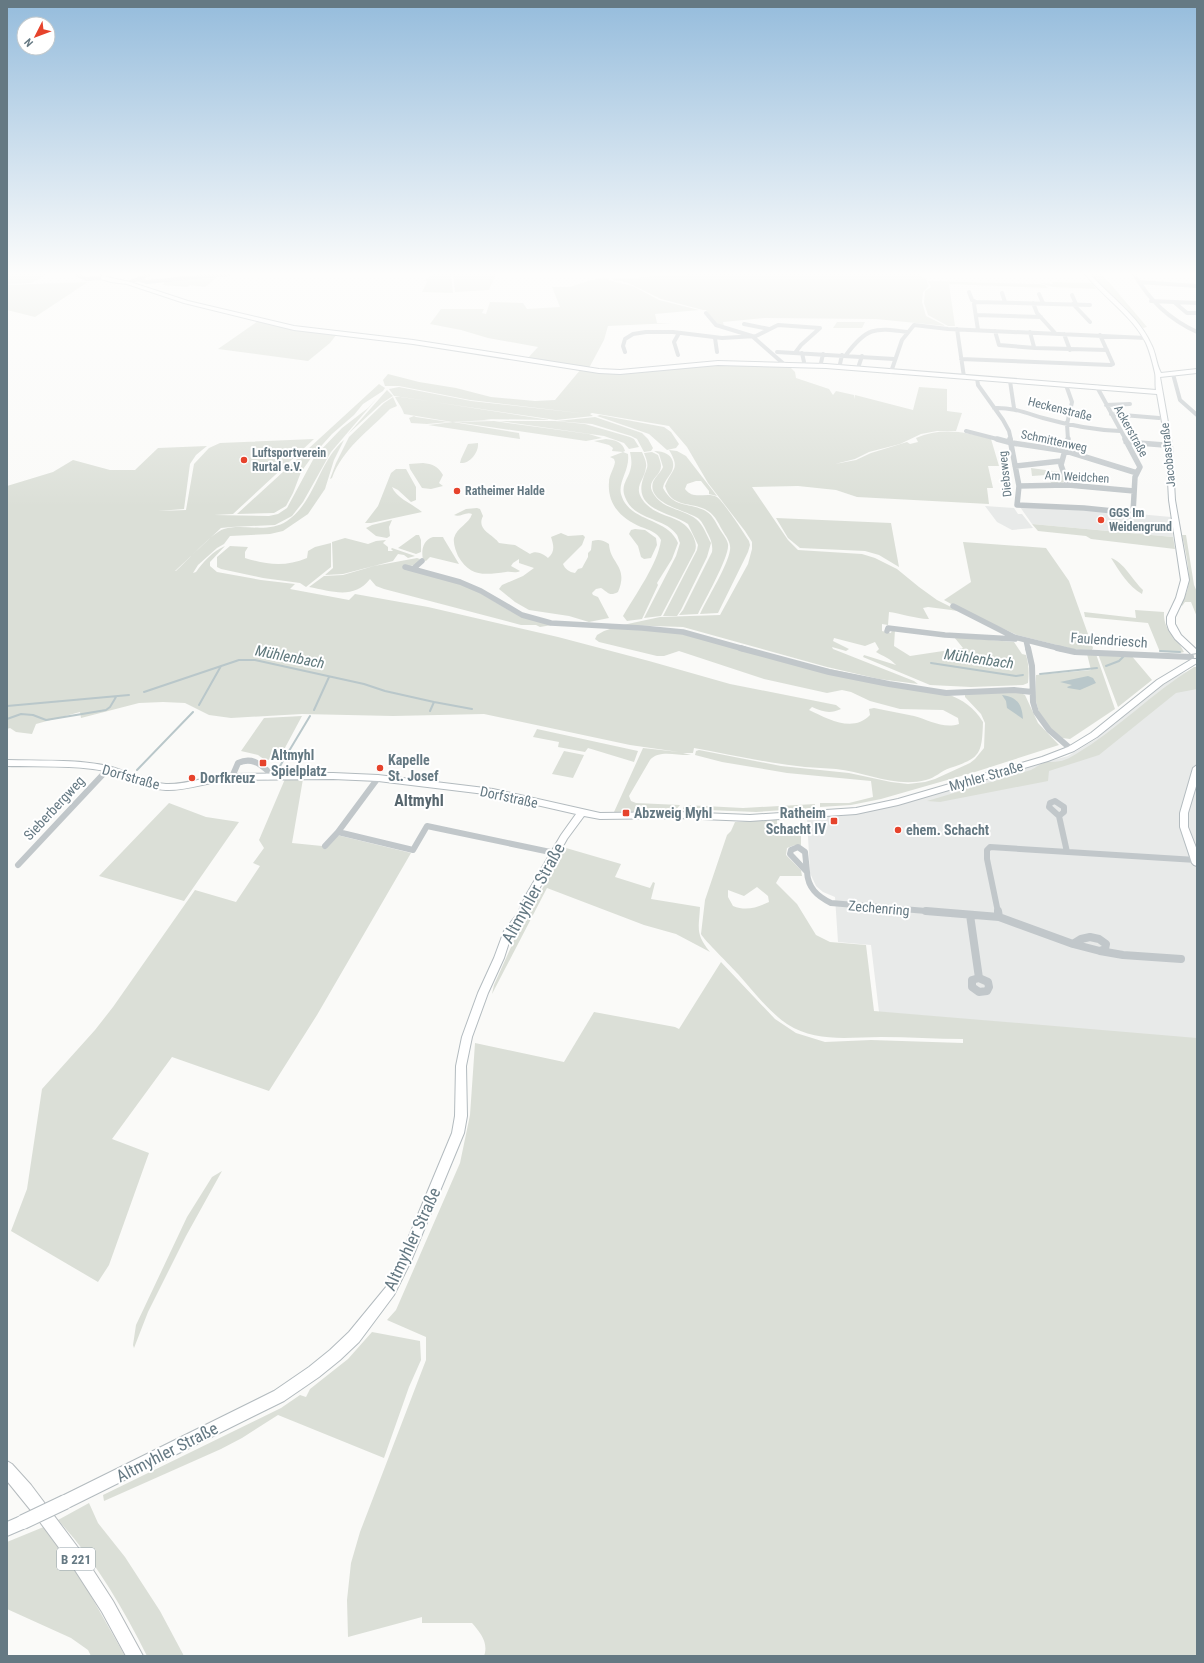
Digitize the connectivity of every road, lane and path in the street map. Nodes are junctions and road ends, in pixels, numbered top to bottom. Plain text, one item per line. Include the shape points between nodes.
1 (475, 352) edge
2 (677, 352) edge
3 (772, 352) edge
4 (777, 352) joint
5 (847, 352) edge
6 (897, 352) edge
7 (960, 352) edge
8 (1108, 352) edge
9 (1152, 352) edge
10 (795, 353) joint
11 (802, 353) junction
12 (823, 354) junction
13 (678, 355) dead end
14 (844, 355) junction
15 (862, 356) junction
16 (894, 359) junction
17 (961, 359) junction
18 (804, 362) dead end
19 (786, 363) junction
20 (821, 363) dead end
21 (840, 364) dead end
22 (859, 365) dead end
23 (891, 372) junction
24 (1197, 372) edge
25 (1173, 374) junction
26 (1159, 375) junction
27 (964, 377) junction
28 (977, 378) junction
29 (1010, 381) junction
30 (1066, 384) junction
31 (1097, 387) junction
32 (1159, 392) junction
33 (1130, 404) dead end
34 (1106, 405) junction
35 (994, 408) junction
36 (1014, 408) junction
37 (1111, 414) junction
38 (1197, 415) edge
39 (1160, 418) dead end
40 (1068, 424) junction
41 (966, 431) dead end
42 (1120, 431) junction
43 (1126, 442) junction
44 (1012, 443) junction
45 (1164, 445) dead end
46 (1066, 451) junction
47 (1062, 461) junction
48 (1015, 466) junction
49 (1137, 473) junction
50 (1068, 485) junction
51 (1019, 486) junction
52 (1134, 491) junction
53 (1133, 512) joint
54 (422, 561) dead end
55 (405, 567) dead end
56 (413, 569) junction
57 (953, 606) dead end
58 (887, 632) dead end
59 (1018, 638) junction
60 (1026, 640) junction
61 (1195, 657) edge
62 (1032, 692) junction
63 (1071, 749) junction
64 (7, 763) edge
65 (1197, 768) edge
66 (108, 769) junction
67 (268, 776) junction
68 (232, 777) junction
69 (378, 778) junction
70 (1194, 788) edge
71 (581, 813) junction
72 (1059, 816) dead end
73 (750, 818) joint
74 (338, 832) junction
75 (325, 846) dead end
76 (1067, 852) junction
77 (555, 853) junction
78 (1196, 862) edge
79 (18, 864) dead end
80 (807, 873) dead end
81 (970, 915) junction
82 (999, 917) junction
83 (1073, 944) junction
84 (1100, 951) junction
85 (1181, 959) dead end
86 (979, 978) dead end
87 (7, 1469) edge
88 (7, 1529) edge
89 (135, 1656) edge

1 - 19 main road via 620,372 710,363
2 - 13 street
3 - 19 street
4 - 10 street
4 - 19 street
5 - 14 street
6 - 16 street
7 - 17 street
8 - 17 street via 1113,364 1111,366
9 - 26 main road, Jacobastraße
10 - 11 street
11 - 12 street
11 - 18 street
12 - 14 street
12 - 20 street
14 - 15 street
14 - 21 street
15 - 16 street
15 - 22 street
16 - 23 street
17 - 27 street
19 - 23 main road
23 - 27 main road
24 - 25 main road
25 - 26 main road
25 - 38 street via 1180,400
26 - 32 main road, Jacobastraße
27 - 28 main road
28 - 29 main road
28 - 35 street, Diebsweg via 978,385
29 - 30 main road
29 - 36 street
30 - 31 main road
30 - 40 street via 1072,402
31 - 32 main road
31 - 34 street, Ackerstraße
32 - 61 main road, Jacobastraße via 1185,580 1171,617 1171,624
33 - 34 street, Ackerstraße
34 - 37 street, Ackerstraße
35 - 36 street, Heckenstraße
35 - 44 street, Diebsweg via 1009,431
36 - 40 street, Heckenstraße
37 - 39 street
37 - 42 street, Ackerstraße
40 - 42 street, Heckenstraße
40 - 46 street
41 - 44 street, Schmittenweg
42 - 43 street, Ackerstraße
43 - 45 street
43 - 49 street, Ackerstraße via 1140,468
44 - 46 street, Schmittenweg
44 - 48 street, Diebsweg
46 - 47 street
46 - 49 street, Schmittenweg
47 - 48 street
47 - 50 street
48 - 51 street, Diebsweg
49 - 52 street, Ackerstraße
50 - 51 street, Am Weidchen
50 - 52 street, Am Weidchen
51 - 53 street, Diebsweg via 1017,505
52 - 53 street, Ackerstraße
54 - 56 street
55 - 56 street
56 - 62 street via 481,590 522,615 551,623 683,632 829,672 946,693 1014,690
57 - 59 street, Faulendriesch
58 - 59 street, Faulendriesch via 888,628 945,635
59 - 60 street, Faulendriesch
60 - 61 street, Faulendriesch via 1083,653
60 - 62 street via 1032,666
61 - 63 main road, Myhler Straße
62 - 63 street via 1039,717 1055,737
63 - 73 main road, Myhler Straße via 885,806 836,813
64 - 66 main road, Dorfstraße via 84,765
65 - 70 main road
66 - 68 main road, Dorfstraße via 152,785 174,788
66 - 79 street, Sieberbergweg
67 - 68 main road, Dorfstraße
67 - 68 street via 269,772 262,766 254,760 248,760 238,763
67 - 69 main road, Dorfstraße
69 - 71 main road, Dorfstraße via 493,792
69 - 74 street
70 - 78 main road via 1184,813 1184,827
71 - 73 main road, Dorfstraße via 605,816 678,815
71 - 77 main road, Altmyhler Straße
72 - 76 street
74 - 75 street
74 - 77 street via 413,850 427,826
76 - 78 street
76 - 82 street via 990,847 987,850 987,859
77 - 88 main road, Altmyhler Straße, bridge via 522,915 507,934 483,993 467,1037 460,1066 461,1116 458,1133 407,1257 390,1291 371,1317 335,1356 279,1396
80 - 81 street, Zechenring via 809,886 814,894 831,904
81 - 82 street, Zechenring
81 - 86 street
82 - 83 street, Zechenring
83 - 84 street, Zechenring
83 - 84 street via 1077,940 1095,936 1106,944 1105,949
84 - 85 street, Zechenring
87 - 89 main road, B 221 via 28,1493 116,1618

